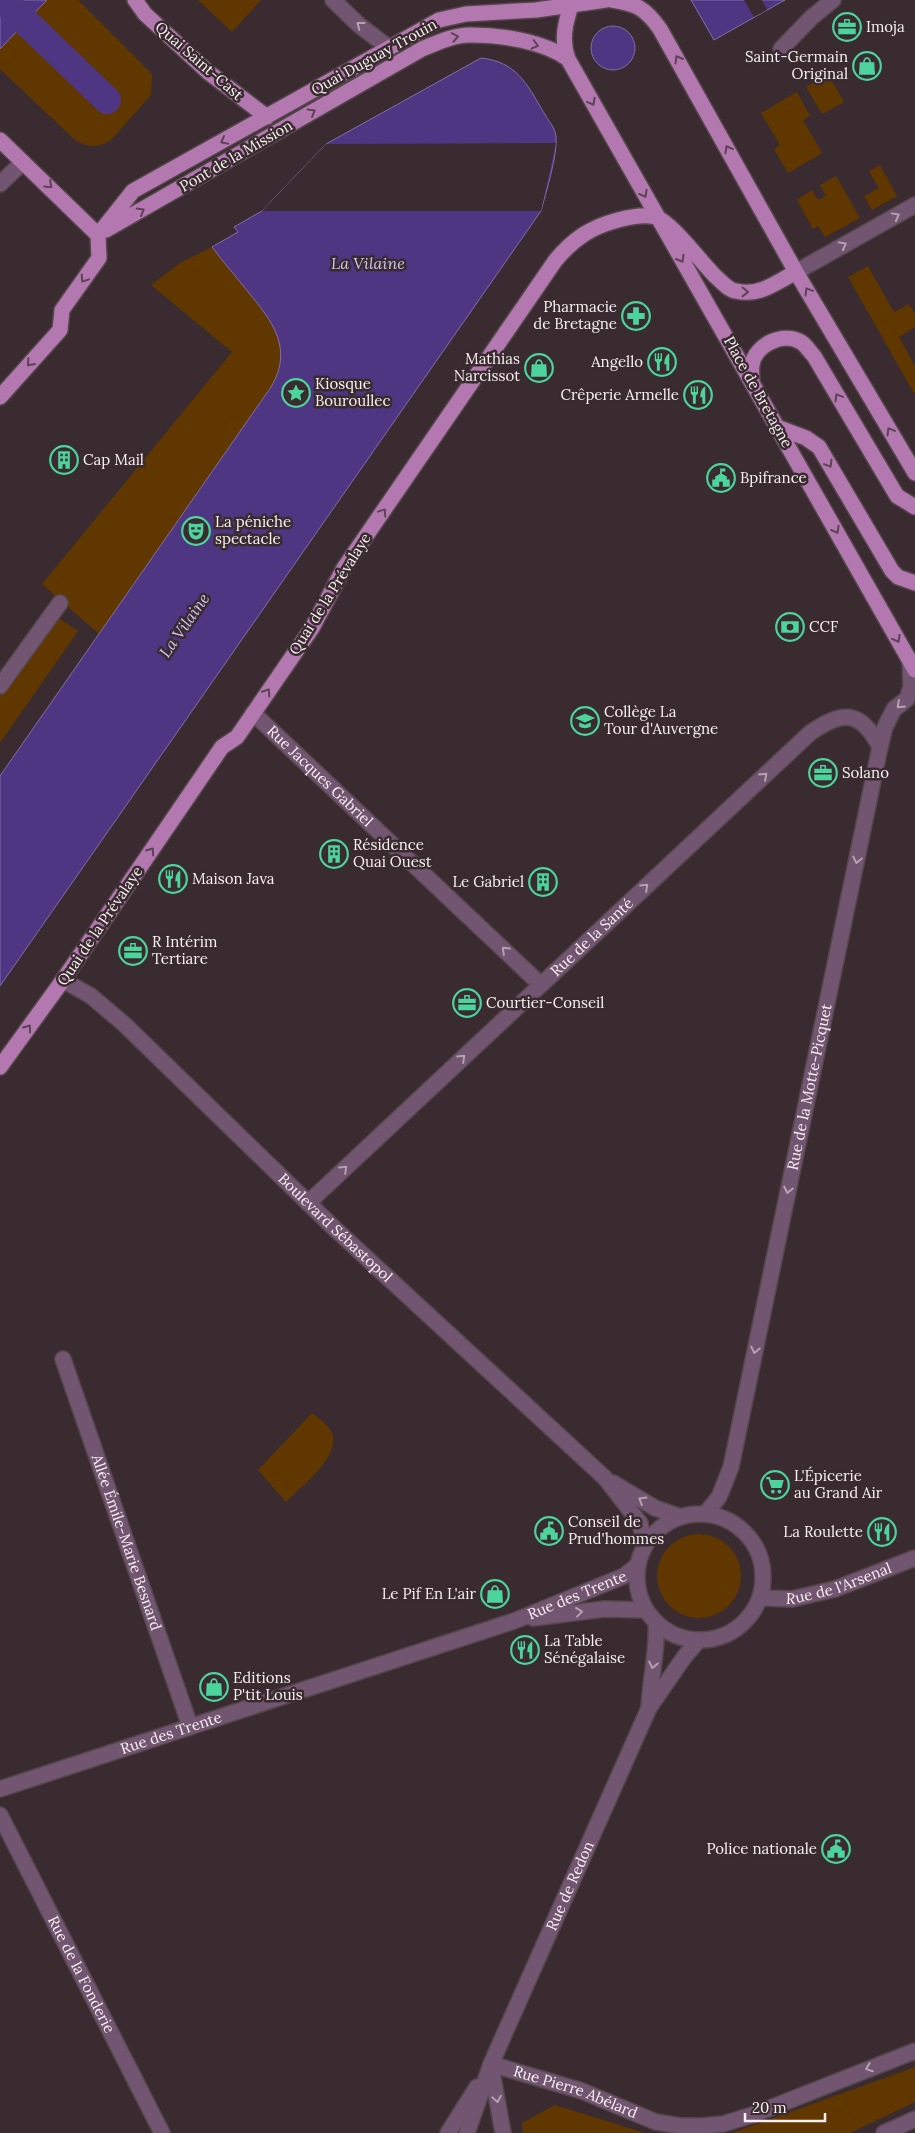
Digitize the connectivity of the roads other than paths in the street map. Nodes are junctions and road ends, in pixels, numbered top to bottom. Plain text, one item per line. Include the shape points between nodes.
1 (136, 0) edge
2 (333, 0) edge
3 (606, 0) edge
4 (612, 0) edge
5 (833, 0) edge
6 (572, 2) edge
7 (525, 5) edge
8 (389, 48) junction
9 (781, 49) dead end
10 (568, 60) junction
11 (267, 117) junction
12 (0, 140) edge
13 (24, 162) junction
14 (0, 184) edge
15 (915, 205) edge
16 (656, 217) junction
17 (98, 235) junction
18 (796, 272) junction
19 (752, 381) junction
20 (0, 397) edge
21 (777, 427) junction
22 (915, 473) edge
23 (915, 507) edge
24 (915, 583) edge
25 (60, 603) dead end
26 (912, 665) edge
27 (0, 686) edge
28 (253, 713) junction
29 (880, 747) junction
30 (63, 980) junction
31 (540, 984) junction
32 (0, 1068) edge
33 (308, 1202) junction
34 (63, 1359) dead end
35 (606, 1478) junction
36 (706, 1514) junction
37 (681, 1517) junction
38 (645, 1545) junction
39 (915, 1558) edge
40 (638, 1565) junction
41 (760, 1598) junction
42 (646, 1610) junction
43 (514, 1621) junction
44 (656, 1622) junction
45 (699, 1640) junction
46 (649, 1708) junction
47 (190, 1726) junction
48 (0, 1789) edge
49 (0, 1815) edge
50 (915, 2051) edge
51 (491, 2064) junction
52 (915, 2119) edge
53 (162, 2133) edge
54 (448, 2133) edge
55 (467, 2133) edge
56 (503, 2133) edge
57 (884, 2133) edge

1 - 11 main road, Quai Saint-Cast via 145,14 208,72
8 -> 2 street
3 - 6 main road
18 -> 4 main road via 652,17 633,4
5 - 9 street
6 - 7 main road, Quai Duguay Trouin
6 - 10 main road via 564,28 564,49
7 - 8 main road, Quai Duguay Trouin via 439,20
8 - 11 main road, Quai Duguay Trouin
10 -> 16 main road, Place de Bretagne
17 -> 10 main road, Pont de la Mission via 422,49 444,40 469,35 498,37 554,50
11 -> 17 main road, Pont de la Mission via 133,191
12 - 13 main road
13 - 14 street
13 -> 17 main road
18 -> 15 street
16 -> 18 main road via 734,291 762,291
16 -> 19 main road, Place de Bretagne
28 -> 16 main road, Quai de la Prévalaye via 312,628 344,568 560,255 579,236 600,225 625,218
17 -> 20 main road via 98,258 62,310 60,330
22 -> 18 main road
19 - 21 main road, Place de Bretagne
23 -> 19 main road via 897,496 814,356 800,342 789,338 771,340 757,352 752,365
21 -> 24 main road via 806,438 819,447 892,571 898,577
21 -> 26 main road, Place de Bretagne
25 - 27 street
26 -> 29 street, Rue de la Motte-Picquet via 907,698 894,709
30 -> 28 main road, Quai de la Prévalaye via 222,747 237,737
31 -> 28 street, Rue Jacques Gabriel
31 -> 29 street, Rue de la Santé via 824,723 843,716 854,718 866,725
29 -> 36 street, Rue de la Motte-Picquet via 731,1467 719,1497
32 -> 30 main road, Quai de la Prévalaye
30 - 33 street, Boulevard Sébastopol via 91,996 124,1024
33 -> 31 street, Rue de la Santé
33 - 35 street, Boulevard Sébastopol
34 - 47 street, Allée Émile-Marie Besnard
37 -> 35 street, Boulevard Sébastopol via 655,1508
35 - 38 street, Boulevard Sébastopol via 640,1523
36 - 37 street
36 - 41 street via 736,1524 753,1543 762,1565
37 - 38 street via 655,1532
38 - 40 street
39 - 41 street, Rue de l'Arsenal via 834,1589 792,1600
40 - 42 street via 637,1580
40 - 43 street, Rue des Trente via 624,1576
41 - 45 street via 744,1622 731,1632
43 -> 42 street, Rue des Trente via 604,1609
42 - 44 street
43 - 47 street, Rue des Trente
44 - 45 street via 683,1638
44 -> 46 street, Rue de Redon via 658,1644 650,1680
45 - 46 street, Rue de Redon
46 - 51 street, Rue de Redon
47 - 48 street, Rue des Trente
49 - 53 street, Rue de la Fonderie
50 -> 51 street, Rue Pierre Abélard via 752,2115 723,2124 701,2126 656,2122 582,2091
51 - 54 street
51 - 55 street
51 -> 56 street
52 - 57 street

